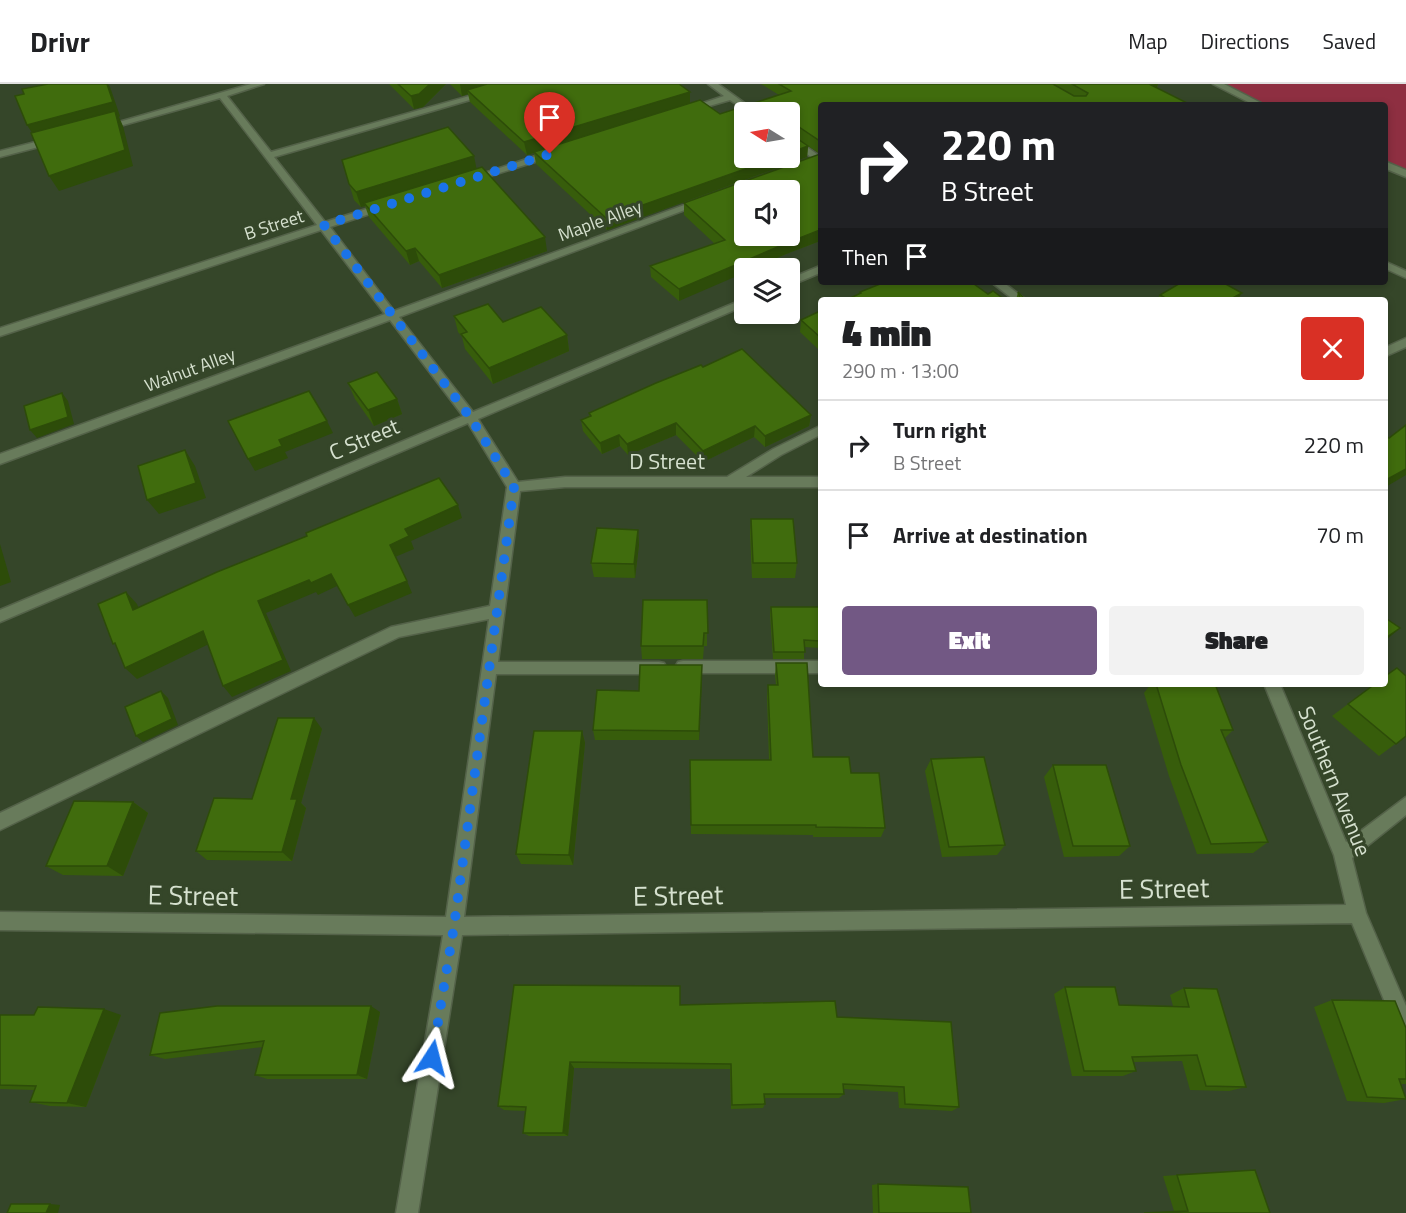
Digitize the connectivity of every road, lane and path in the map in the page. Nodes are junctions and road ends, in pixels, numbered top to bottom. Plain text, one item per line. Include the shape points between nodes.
1 (260, 84) edge
2 (521, 84) edge
3 (712, 84) edge
4 (1217, 84) edge
5 (223, 96) junction
6 (730, 97) junction
7 (738, 102) edge
8 (1255, 102) edge
9 (674, 115) edge
10 (89, 131) edge
11 (67, 137) edge
12 (800, 145) edge
13 (561, 151) edge
14 (0, 154) edge
15 (270, 155) junction
16 (818, 158) edge
17 (818, 160) edge
18 (808, 163) edge
19 (1388, 166) edge
20 (1406, 174) edge
21 (460, 183) edge
22 (707, 200) edge
23 (392, 204) edge
24 (324, 225) junction
25 (1388, 266) edge
26 (818, 270) edge
27 (1406, 276) edge
28 (800, 278) edge
29 (1000, 285) edge
30 (1018, 297) edge
31 (734, 306) edge
32 (392, 314) junction
33 (0, 332) edge
34 (1406, 342) edge
35 (1388, 351) edge
36 (470, 417) junction
37 (818, 431) edge
38 (0, 459) edge
39 (729, 482) junction
40 (818, 482) edge
41 (514, 487) junction
42 (497, 611) junction
43 (0, 615) edge
44 (818, 667) edge
45 (489, 668) junction
46 (1273, 687) edge
47 (1406, 805) edge
48 (0, 822) edge
49 (1343, 855) junction
50 (1357, 914) junction
51 (0, 921) edge
52 (454, 926) junction
53 (1406, 1029) edge
54 (407, 1213) edge

1 - 5 street
2 - 15 street
3 - 6 street
4 - 8 street
5 - 10 street
5 - 15 street
6 - 7 street
6 - 9 street
11 - 14 street
12 - 16 street
13 - 21 street
15 - 24 street
17 - 18 street
19 - 20 street
22 - 32 street, Maple Alley
23 - 24 street, B Street
24 - 32 street
24 - 33 street, B Street
25 - 27 street
26 - 28 street
29 - 30 street
31 - 36 street, C Street
32 - 36 street
32 - 38 street, Walnut Alley
34 - 35 street
36 - 41 street
36 - 43 street, C Street
37 - 39 street
39 - 40 street, D Street
39 - 41 street, D Street via 565,482
41 - 42 street
42 - 45 street
42 - 48 street via 396,631
44 - 45 street
45 - 52 street
46 - 49 street, Southern Avenue
47 - 49 street
49 - 50 street, Southern Avenue
50 - 52 street, E Street
50 - 53 street, Southern Avenue
51 - 52 street, E Street
52 - 54 street

